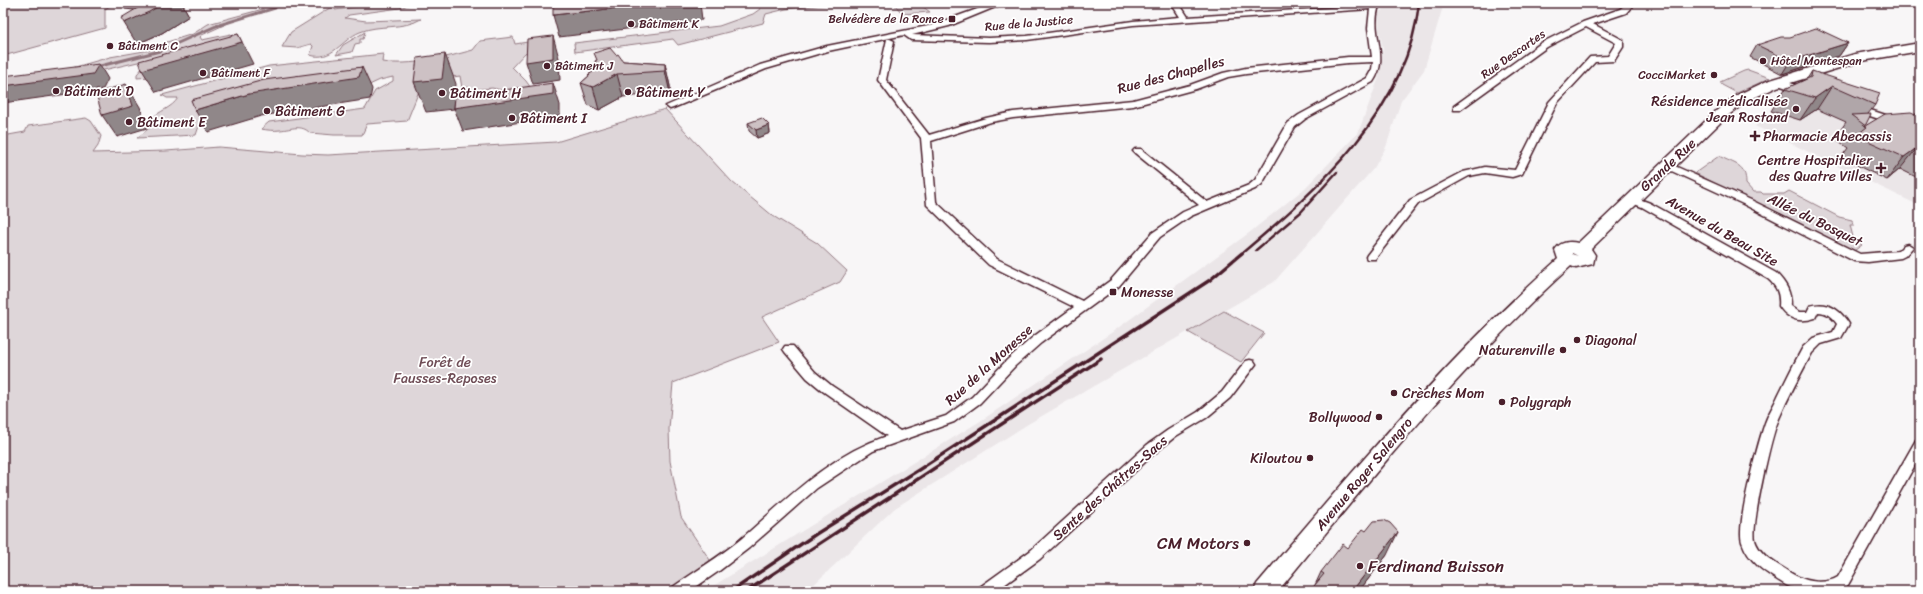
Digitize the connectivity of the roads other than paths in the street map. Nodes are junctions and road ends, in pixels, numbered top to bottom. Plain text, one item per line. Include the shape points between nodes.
1 (1001, 3) edge
2 (1175, 3) edge
3 (1391, 3) edge
4 (1628, 3) edge
5 (1378, 4) edge
6 (1360, 5) edge
7 (1185, 19) junction
8 (1586, 24) junction
9 (909, 34) junction
10 (919, 34) junction
11 (881, 38) junction
12 (890, 41) junction
13 (1920, 47) edge
14 (1378, 59) junction
15 (1778, 82) junction
16 (1814, 94) edge
17 (673, 95) dead end
18 (680, 102) junction
19 (1843, 104) edge
20 (670, 106) dead end
21 (1457, 108) dead end
22 (1920, 126) edge
23 (926, 138) junction
24 (1138, 151) dead end
25 (1668, 166) junction
26 (1631, 199) junction
27 (1206, 206) junction
28 (1908, 247) dead end
29 (1578, 252) joint
30 (1371, 257) dead end
31 (1084, 307) junction
32 (789, 350) dead end
33 (1250, 364) dead end
34 (899, 437) junction
35 (1920, 444) edge
36 (678, 591) edge
37 (985, 591) edge
38 (1265, 591) edge

1 - 10 street
2 - 7 street
3 - 5 street, Rue de la Justice
4 - 8 street, Rue Descartes via 1628,7 1623,11
5 - 6 street, Rue de la Justice
5 - 14 street, Rue de la Monesse via 1371,21
6 - 7 street, Rue de la Justice
7 - 10 street, Rue de la Justice via 1133,23 1034,38 989,40
8 - 21 street, Rue Descartes via 1544,45
8 - 30 street via 1620,42 1619,48 1612,59 1593,59 1553,102 1519,172 1512,174 1485,170 1466,174 1414,202
9 - 10 street, Rue de la Justice
9 - 11 street
9 - 12 street
11 - 12 street
11 - 18 street via 827,49 763,67
12 - 23 street via 882,80
13 - 15 main road, Grande Rue via 1869,55
14 - 23 street, Rue des Chapelles via 1246,71 1133,103 1013,115
14 - 27 street, Rue de la Monesse via 1375,74 1370,80 1291,125 1259,182
15 - 16 street
15 - 25 main road, Grande Rue via 1756,90 1730,106
17 - 18 street
18 - 20 street
19 - 22 street via 1900,123
23 - 31 street via 931,203 993,262
24 - 27 street
25 - 26 main road, Grande Rue
25 - 28 street, Allée du Bosquet via 1747,202 1858,258 1901,254
26 - 29 main road, Grande Rue
26 - 35 street, Avenue du Beau Site via 1772,276 1783,287 1786,294 1785,306 1792,314 1806,317 1811,315 1814,309 1824,308 1837,314 1843,324 1839,333 1832,338 1816,342 1807,350 1771,422 1747,530 1748,541 1765,564 1792,582 1808,587 1835,586 1843,581
27 - 31 street, Rue de la Monesse via 1187,214 1156,235 1115,283
29 - 38 main road, Avenue Roger Salengro via 1499,322 1439,386
31 - 34 street, Rue de la Monesse via 1037,340 976,400 950,419
32 - 34 street via 811,375 828,389
33 - 37 street, Sente des Châtres-Sacs via 1226,395 1202,415 1151,449 1040,549
34 - 36 street, Rue de la Monesse via 870,447 812,484 744,544

